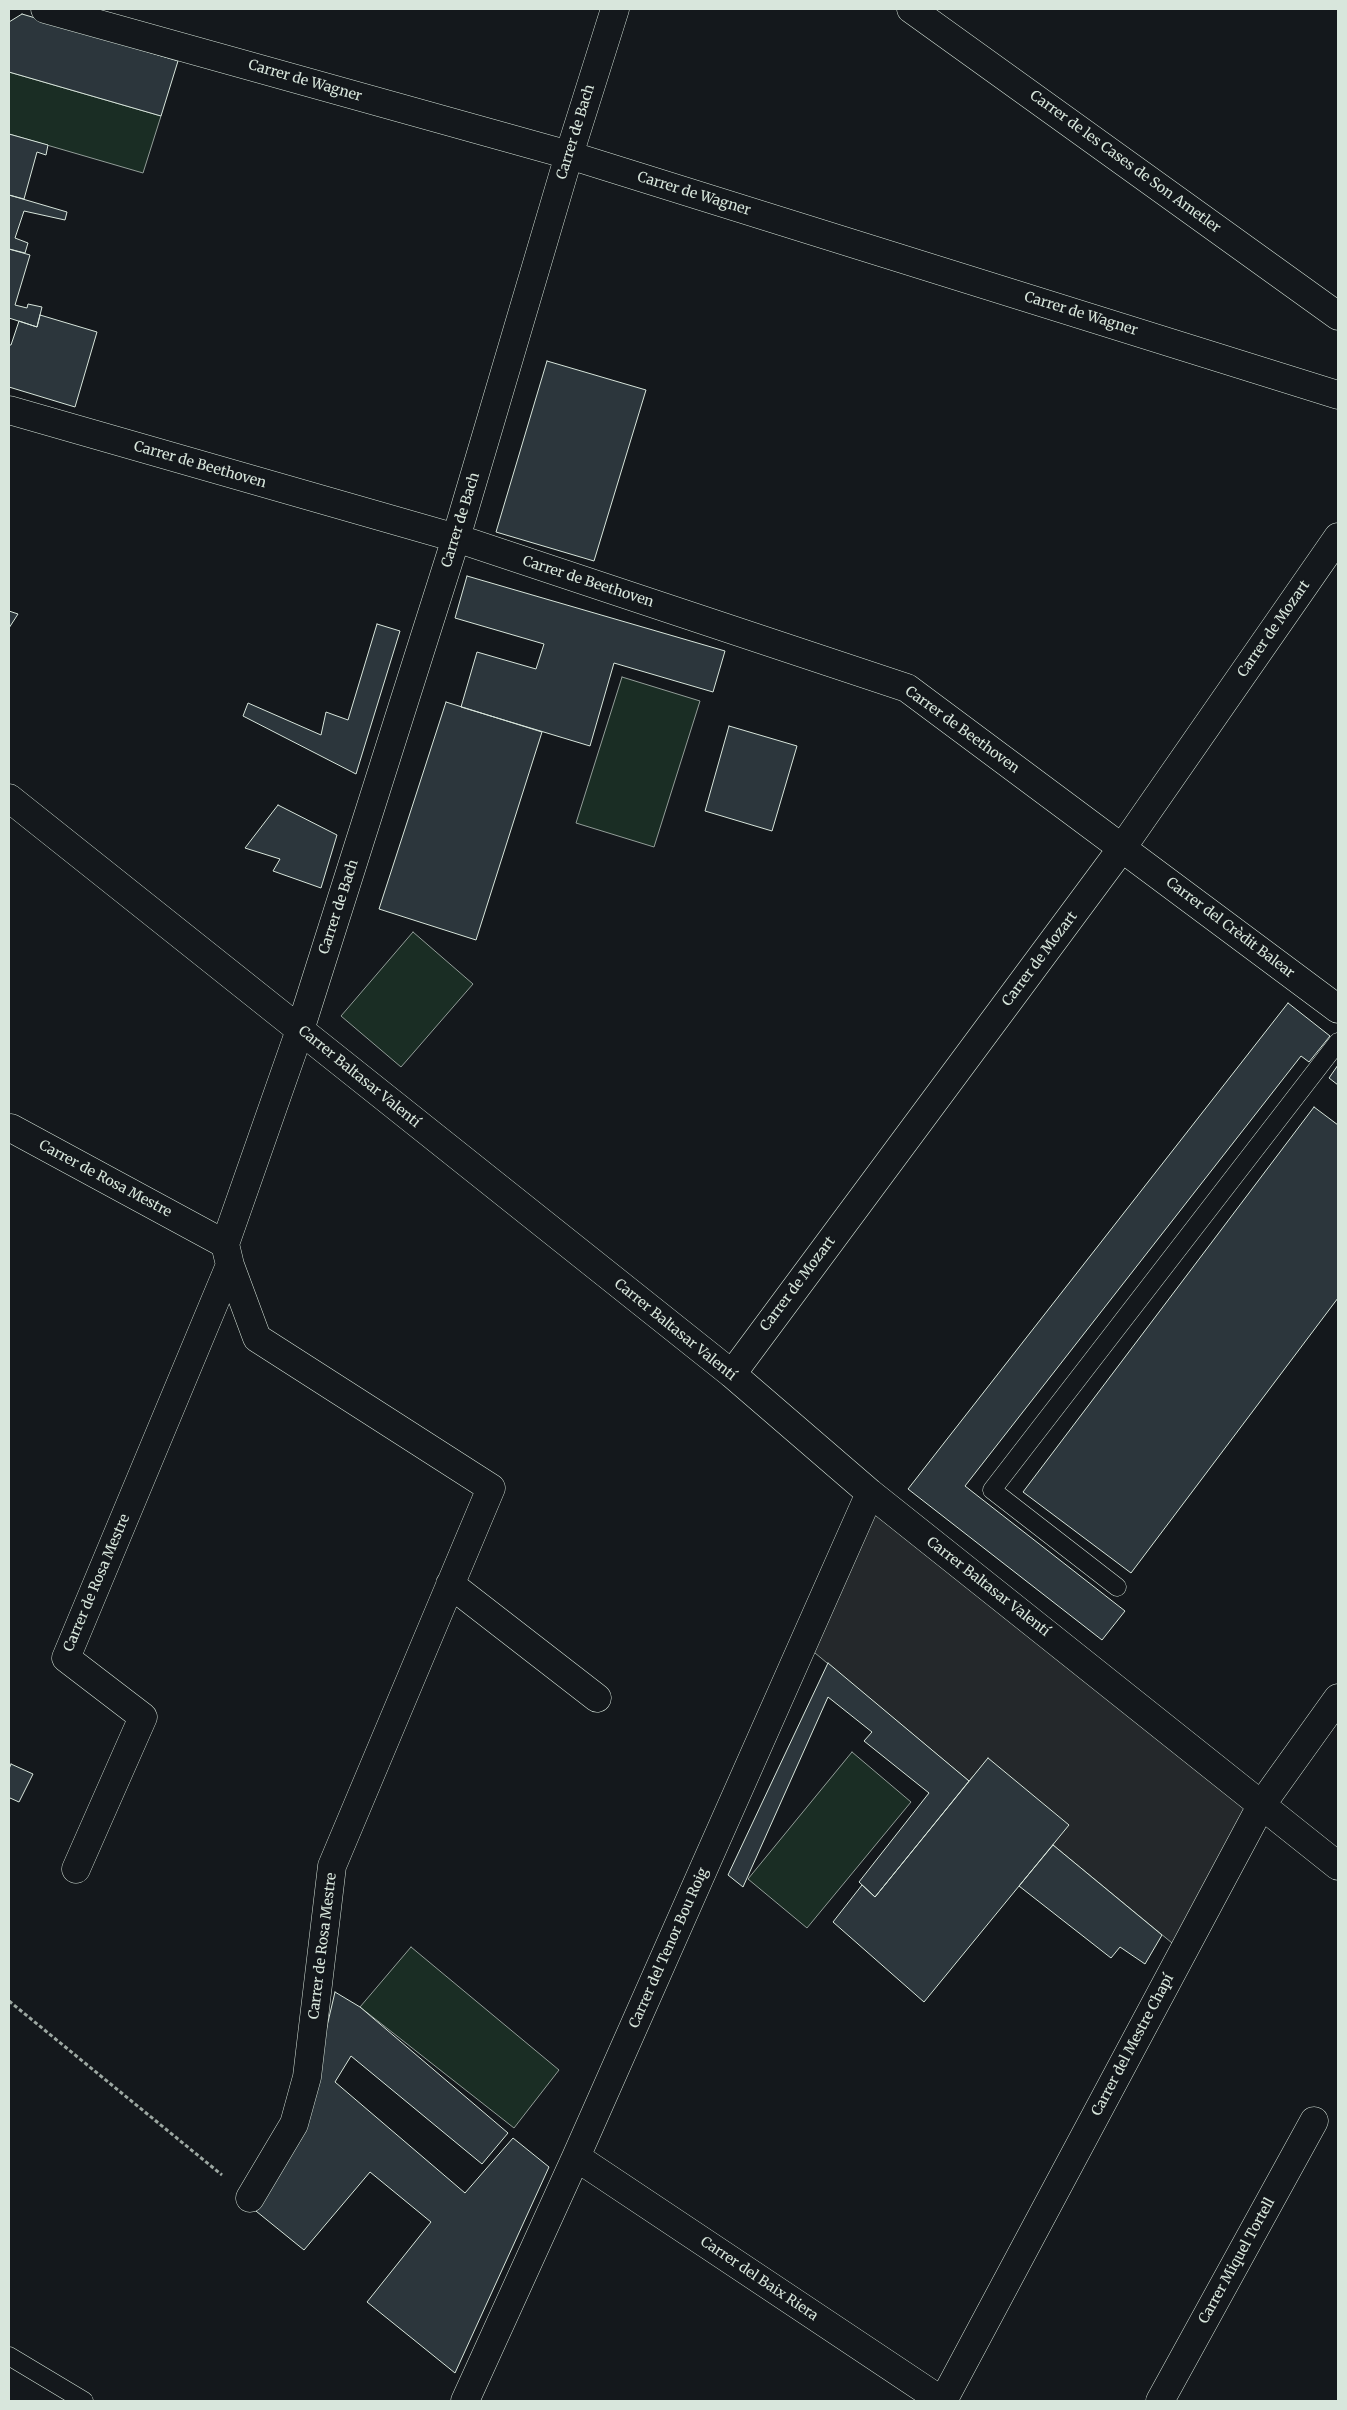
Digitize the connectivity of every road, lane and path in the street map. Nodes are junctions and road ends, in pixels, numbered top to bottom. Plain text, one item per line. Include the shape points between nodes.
1 (45, 9) edge
2 (615, 9) edge
3 (911, 9) edge
4 (569, 154) junction
5 (1338, 316) edge
6 (1338, 395) edge
7 (9, 410) edge
8 (1338, 536) edge
9 (456, 538) junction
10 (9, 798) edge
11 (1122, 848) junction
12 (1338, 1009) edge
13 (300, 1030) junction
14 (1338, 1042) edge
15 (11, 1128) dead end
16 (227, 1254) junction
17 (732, 1374) junction
18 (870, 1493) junction
19 (450, 1584) junction
20 (1117, 1587) dead end
21 (597, 1698) dead end
22 (1338, 1698) edge
23 (1262, 1804) junction
24 (1338, 1866) edge
25 (76, 1869) dead end
26 (9, 2001) edge
27 (1314, 2120) dead end
28 (576, 2157) junction
29 (250, 2198) joint
30 (9, 2356) edge
31 (84, 2401) edge
32 (465, 2401) edge
33 (943, 2401) edge
34 (1160, 2401) edge

1 - 4 street, Carrer de Wagner
2 - 4 street, Carrer de Bach
3 - 5 street, Carrer de les Cases de Son Ametler
4 - 6 street, Carrer de Wagner
4 - 9 street, Carrer de Bach
7 - 9 street, Carrer de Beethoven
8 - 11 street, Carrer de Mozart
9 - 11 street, Carrer de Beethoven via 907,688
9 - 13 street, Carrer de Bach
10 - 13 street, Carrer Baltasar Valentí
11 - 12 street, Carrer del Crèdit Balear
11 - 17 street, Carrer de Mozart
13 - 16 street, Carrer de Rosa Mestre
13 - 17 street, Carrer Baltasar Valentí
14 - 20 lane via 992,1490
15 - 16 street, Carrer de Rosa Mestre
16 - 19 street, Carrer de Rosa Mestre via 257,1338 491,1488
16 - 25 street, Carrer de Rosa Mestre via 66,1658 143,1717
17 - 18 street, Carrer Baltasar Valentí
18 - 23 street, Carrer Baltasar Valentí
18 - 28 street, Carrer del Tenor Bou Roig
19 - 21 street
19 - 29 street, Carrer de Rosa Mestre via 332,1866 308,2077 294,2124
22 - 23 street, Carrer del Mestre Chapí
23 - 24 street, Carrer Baltasar Valentí
23 - 33 street, Carrer del Mestre Chapí
26 - 29 path
27 - 34 street, Carrer Miquel Tortell
28 - 32 street, Carrer del Tenor Bou Roig
28 - 33 street, Carrer del Baix Riera
30 - 31 lane

